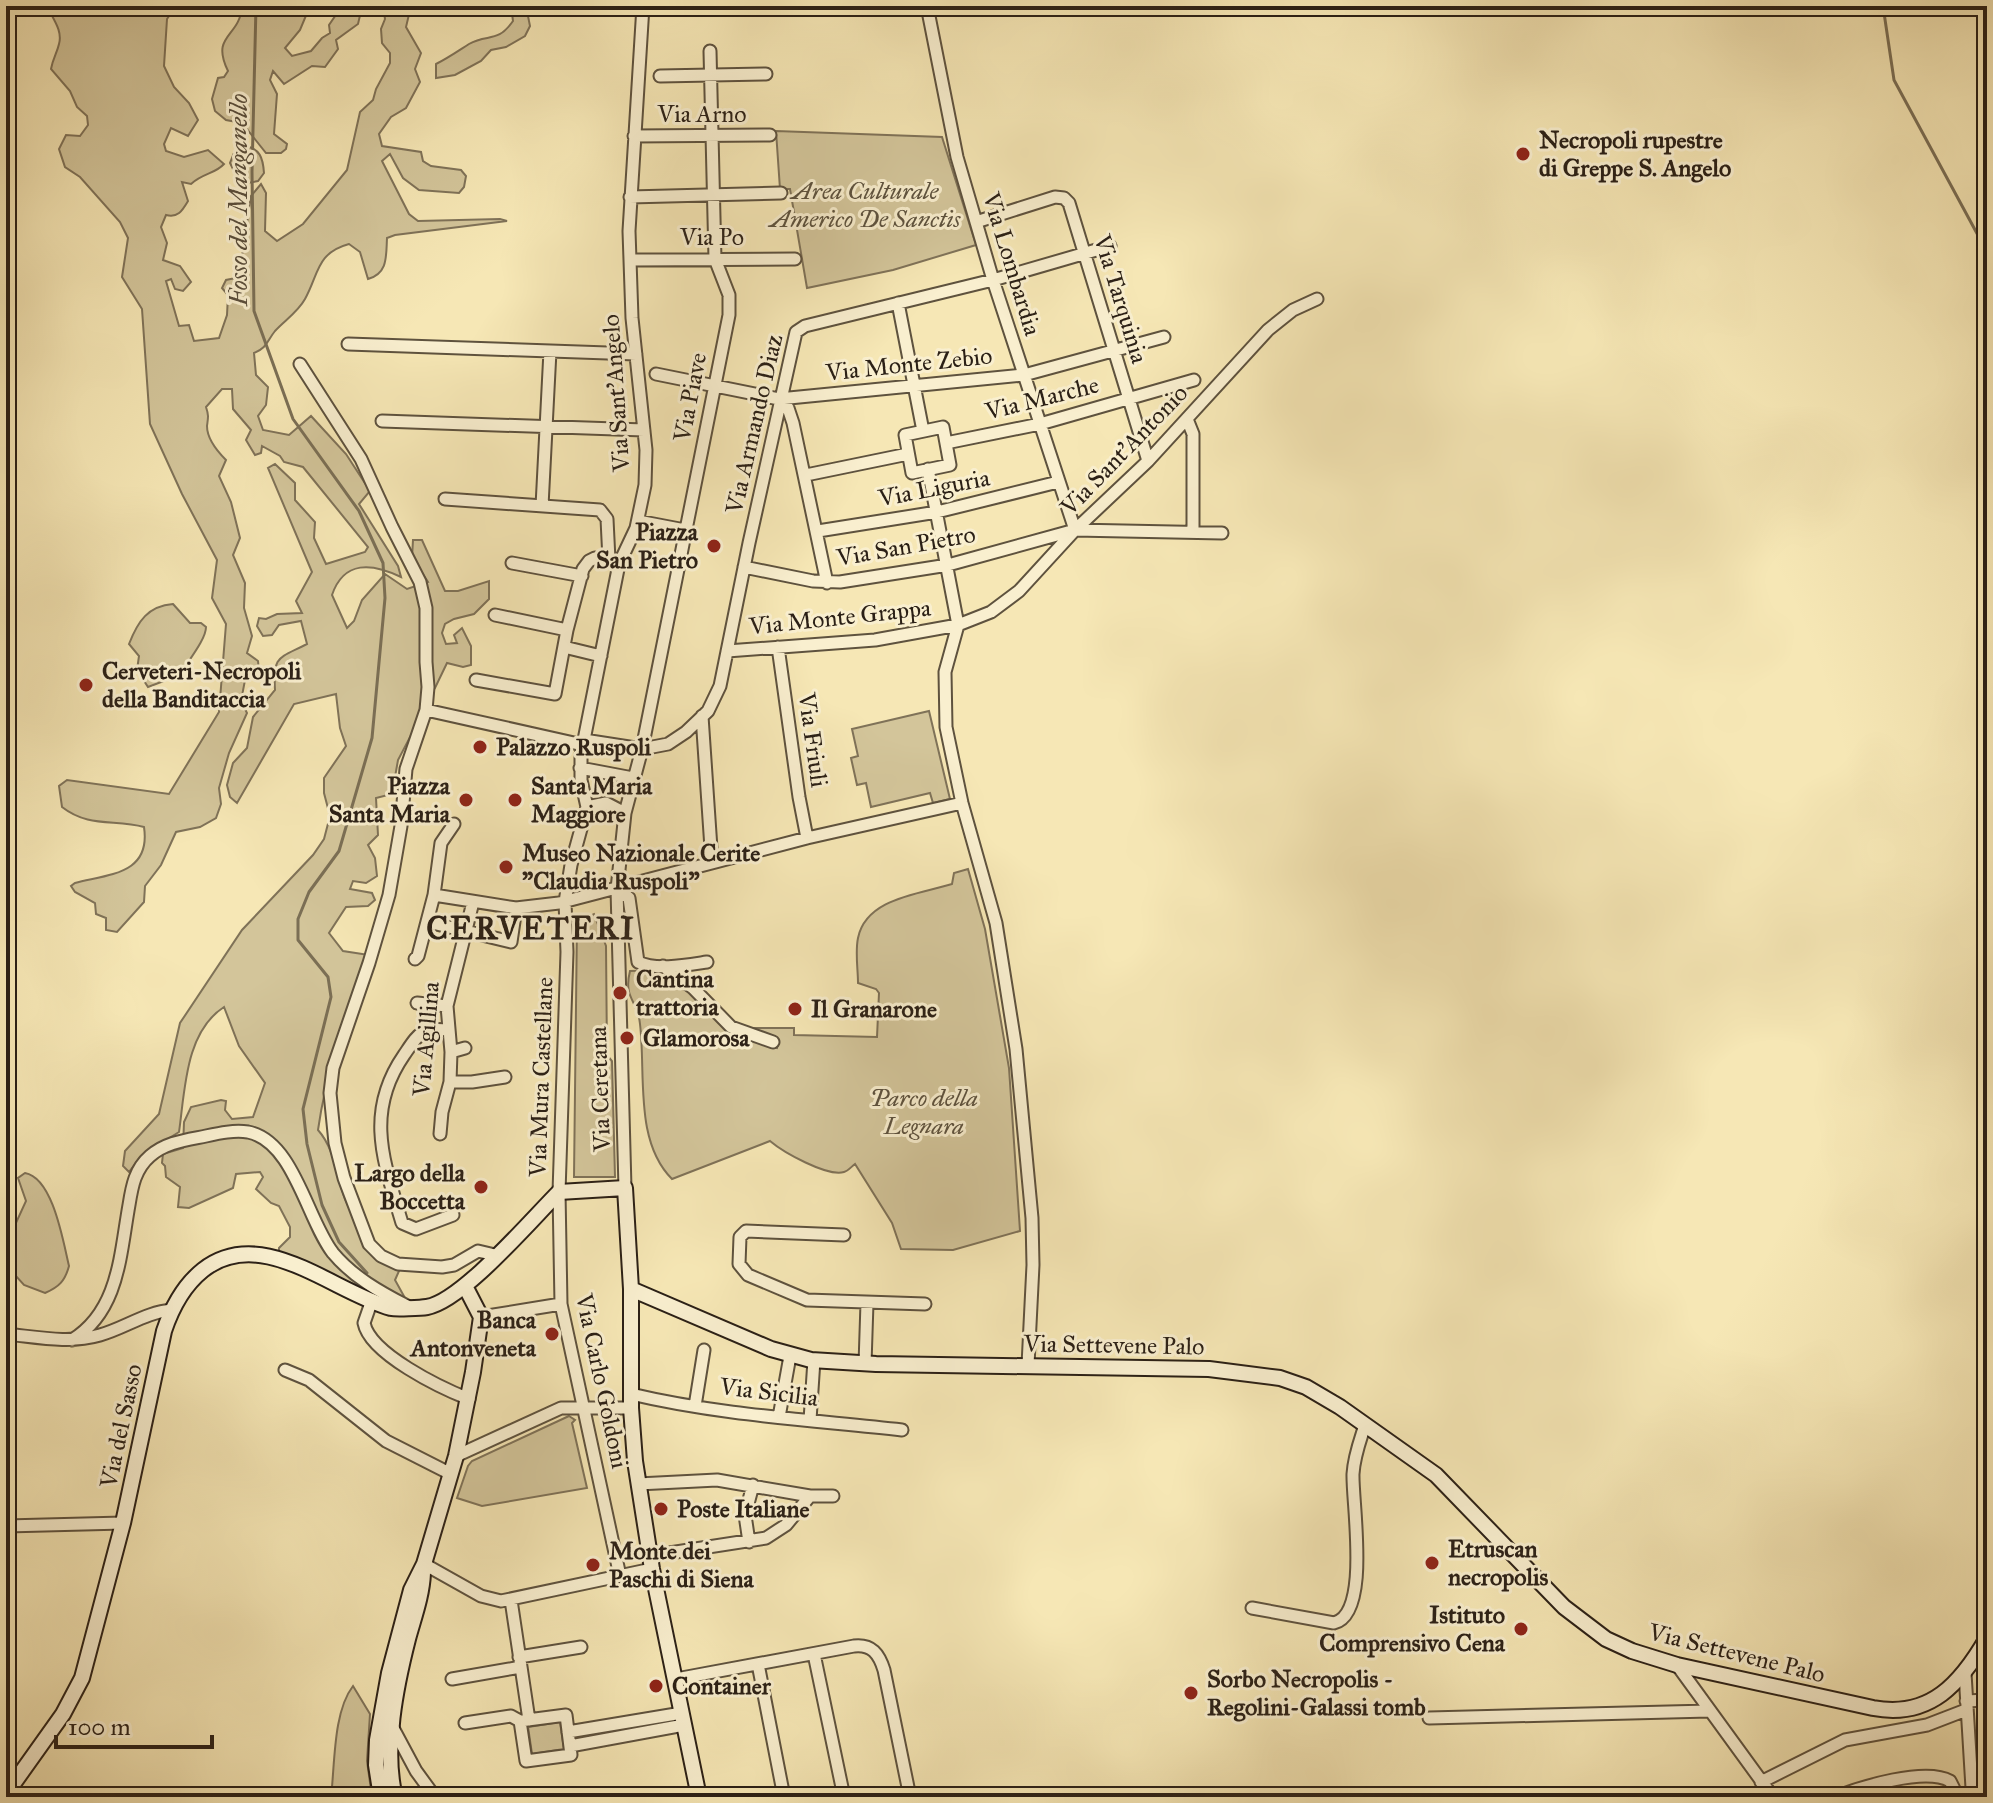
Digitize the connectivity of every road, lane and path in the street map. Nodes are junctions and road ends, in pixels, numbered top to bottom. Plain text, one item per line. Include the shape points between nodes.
1 (643, 6) edge
2 (927, 6) edge
3 (710, 51) dead end
4 (766, 74) dead end
5 (710, 75) junction
6 (660, 76) dead end
7 (770, 135) dead end
8 (634, 136) junction
9 (711, 137) junction
10 (781, 193) dead end
11 (714, 195) junction
12 (630, 197) junction
13 (976, 222) junction
14 (1110, 246) dead end
15 (1085, 254) junction
16 (715, 259) junction
17 (795, 259) dead end
18 (630, 260) junction
19 (993, 280) junction
20 (1317, 299) dead end
21 (898, 303) junction
22 (1164, 337) dead end
23 (348, 344) dead end
24 (550, 351) junction
25 (1114, 351) junction
26 (636, 354) junction
27 (300, 364) dead end
28 (656, 374) dead end
29 (1024, 375) junction
30 (1194, 380) dead end
31 (715, 386) junction
32 (914, 386) junction
33 (779, 399) junction
34 (1128, 399) junction
35 (1187, 419) junction
36 (382, 421) dead end
37 (1040, 424) junction
38 (545, 427) junction
39 (644, 430) junction
40 (923, 431) junction
41 (946, 443) junction
42 (908, 454) junction
43 (1148, 461) junction
44 (928, 469) junction
45 (806, 475) junction
46 (1058, 482) junction
47 (445, 499) dead end
48 (542, 506) junction
49 (937, 512) junction
50 (638, 521) junction
51 (685, 530) junction
52 (1075, 530) junction
53 (818, 531) junction
54 (1193, 532) junction
55 (1222, 533) dead end
56 (614, 562) junction
57 (512, 563) dead end
58 (948, 565) junction
59 (744, 567) junction
60 (582, 576) junction
61 (827, 583) junction
62 (495, 615) dead end
63 (958, 625) junction
64 (567, 630) junction
65 (564, 647) junction
66 (778, 647) junction
67 (727, 651) junction
68 (601, 656) junction
69 (476, 680) dead end
70 (426, 710) junction
71 (702, 716) junction
72 (584, 742) junction
73 (642, 749) junction
74 (580, 768) junction
75 (633, 778) junction
76 (962, 803) junction
77 (587, 807) junction
78 (625, 813) junction
79 (454, 824) dead end
80 (807, 838) junction
81 (712, 863) junction
82 (617, 889) junction
83 (434, 895) junction
84 (473, 902) junction
85 (565, 902) junction
86 (516, 908) junction
87 (428, 922) junction
88 (467, 932) junction
89 (415, 959) dead end
90 (707, 962) dead end
91 (663, 965) junction
92 (417, 1003) dead end
93 (447, 1006) junction
94 (448, 1030) junction
95 (773, 1042) dead end
96 (465, 1048) dead end
97 (451, 1052) junction
98 (505, 1077) dead end
99 (450, 1082) junction
100 (440, 1134) dead end
101 (625, 1188) junction
102 (559, 1192) junction
103 (453, 1215) dead end
104 (844, 1235) dead end
105 (495, 1255) junction
106 (465, 1286) junction
107 (631, 1289) junction
108 (372, 1300) junction
109 (867, 1303) junction
110 (561, 1304) junction
111 (925, 1304) dead end
112 (407, 1306) junction
113 (172, 1310) junction
114 (481, 1317) junction
115 (6, 1334) edge
116 (72, 1340) junction
117 (704, 1350) dead end
118 (790, 1356) junction
119 (814, 1360) junction
120 (865, 1364) junction
121 (1028, 1365) junction
122 (285, 1370) dead end
123 (469, 1399) junction
124 (631, 1401) junction
125 (695, 1406) junction
126 (584, 1408) junction
127 (779, 1417) junction
128 (810, 1420) junction
129 (1365, 1425) junction
130 (902, 1430) dead end
131 (456, 1456) junction
132 (451, 1474) junction
133 (638, 1484) junction
134 (753, 1485) junction
135 (810, 1496) junction
136 (833, 1496) dead end
137 (123, 1523) junction
138 (6, 1526) edge
139 (749, 1542) junction
140 (651, 1563) junction
141 (424, 1564) junction
142 (620, 1576) junction
143 (511, 1600) junction
144 (1252, 1608) dead end
145 (1987, 1638) edge
146 (581, 1647) dead end
147 (814, 1654) junction
148 (520, 1662) junction
149 (758, 1664) junction
150 (1677, 1665) junction
151 (1965, 1673) junction
152 (452, 1679) dead end
153 (676, 1679) junction
154 (1987, 1700) edge
155 (1966, 1705) junction
156 (1709, 1711) junction
157 (1429, 1718) dead end
158 (683, 1719) junction
159 (525, 1721) junction
160 (465, 1723) dead end
161 (393, 1728) junction
162 (568, 1732) junction
163 (570, 1746) junction
164 (1761, 1782) junction
165 (6, 1794) edge
166 (381, 1797) edge
167 (395, 1797) edge
168 (435, 1797) edge
169 (699, 1797) edge
170 (784, 1797) edge
171 (844, 1797) edge
172 (910, 1797) edge
173 (1773, 1797) edge
174 (1835, 1797) edge
175 (1958, 1797) edge
176 (1976, 1797) edge

1 - 8 street, Via Sant'Angelo
2 - 13 street, Via Lombardia via 948,121
3 - 5 street, Via Piave
4 - 5 street
5 - 6 street
5 - 9 street, Via Piave
7 - 9 street, Via Arno
8 - 9 street, Via Arno
8 - 12 street, Via Sant'Angelo
9 - 11 street, Via Piave
10 - 11 street
11 - 12 street
11 - 16 street, Via Piave
12 - 18 street, Via Sant'Angelo
13 - 15 street, Via Tarquinia via 1064,198
13 - 19 street, Via Lombardia
14 - 15 street, Via Armando Diaz
15 - 19 street, Via Armando Diaz
15 - 25 street, Via Tarquinia
16 - 17 street, Via Po
16 - 18 street, Via Po
16 - 31 street, Via Piave via 730,304
18 - 26 street, Via Sant'Angelo
19 - 21 street, Via Armando Diaz
19 - 29 street, Via Lombardia
20 - 35 street, Via Sant'Antonio via 1274,325
21 - 32 street
21 - 33 street, Via Armando Diaz via 798,330
22 - 25 street, Via Monte Zebio
23 - 24 street
24 - 26 street
24 - 38 street
25 - 29 street, Via Monte Zebio
25 - 34 street, Via Tarquinia
26 - 39 street, Via Sant'Angelo
27 - 70 street via 357,451 423,587
28 - 31 street, Via Monte Zebio
29 - 32 street, Via Monte Zebio
29 - 37 street, Via Lombardia
30 - 34 street, Via Marche
31 - 33 street, Via Monte Zebio
31 - 51 street, Via Piave
32 - 33 street, Via Monte Zebio
32 - 40 street
33 - 45 street via 791,415
33 - 59 street, Via Armando Diaz
34 - 37 street, Via Marche
34 - 43 street, Via Tarquinia
35 - 43 street, Via Sant'Antonio
35 - 54 street via 1193,434
36 - 38 street
37 - 41 street, Via Marche
37 - 46 street, Via Lombardia
38 - 39 street
38 - 48 street
39 - 50 street, Via Sant'Angelo via 646,466
40 - 41 street via 943,427
40 - 42 street via 905,435
41 - 44 street via 950,465
42 - 44 street via 912,473
42 - 45 street
43 - 52 street, Via Sant'Antonio
44 - 49 street
45 - 53 street
46 - 49 street, Via Liguria
46 - 52 street, Via Lombardia
47 - 48 street
48 - 56 street via 603,512
49 - 53 street, Via Liguria
49 - 58 street
50 - 51 street
50 - 56 street, Via Sant'Angelo
51 - 73 street, Via Piave
52 - 54 street
52 - 58 street, Via San Pietro
52 - 63 street, Via Sant'Antonio via 1006,602
53 - 61 street
54 - 55 street
56 - 60 street via 591,559
56 - 68 street, Via Sant'Angelo
57 - 60 street
58 - 61 street, Via San Pietro
58 - 63 street
59 - 61 street, Via San Pietro
59 - 67 street, Via Armando Diaz
60 - 64 street
62 - 64 street
63 - 66 street, Via Monte Grappa via 862,642
63 - 76 street via 944,690
64 - 65 street
65 - 68 street
65 - 69 street via 555,694
66 - 67 street, Via Monte Grappa
66 - 80 street, Via Friuli
67 - 71 street, Via Armando Diaz via 720,686
68 - 72 street, Via Sant'Angelo
70 - 72 street
70 - 105 street via 406,769 389,895 333,1068 332,1126 344,1178 369,1244 378,1254 398,1264 442,1267 476,1251
71 - 73 street, Via Armando Diaz via 674,741
71 - 81 street
72 - 73 street
72 - 74 street, Via Sant'Angelo
73 - 75 street
74 - 75 street
74 - 77 street, Via Sant'Angelo
75 - 78 street, Via Ceretana
76 - 80 street
76 - 121 street via 996,923 1016,1049 1033,1226
77 - 78 street via 606,803
77 - 85 street, Via Mura Castellane
78 - 82 street, Via Ceretana
79 - 83 street via 441,843
80 - 81 street
81 - 82 street
82 - 85 street
82 - 91 street via 629,898 638,962
82 - 101 street, Via Ceretana
83 - 84 street
83 - 87 street
84 - 86 street
84 - 88 street, Via Agillina
85 - 86 street
85 - 102 street, Via Mura Castellane
86 - 88 street via 505,940
87 - 88 street
87 - 89 street
88 - 93 street, Via Agillina via 449,976
90 - 91 street
91 - 95 street via 731,1027
92 - 93 street
93 - 94 street, Via Agillina
94 - 97 street, Via Agillina
94 - 103 street via 422,1031 400,1060 380,1117 381,1144 402,1223 416,1229
96 - 97 street
97 - 99 street, Via Agillina
98 - 99 street
99 - 100 street, Via Agillina
101 - 102 street, Via Mura Castellane
101 - 107 street, Via Ceretana
102 - 105 street, Via del Sasso
102 - 110 street, Via Carlo Goldoni
104 - 109 street via 746,1231 739,1239 739,1264 748,1275 796,1298
105 - 106 street, Via del Sasso
106 - 112 street, Via del Sasso via 436,1305
106 - 114 street
107 - 118 street, Via Settevene Palo
107 - 124 street
108 - 112 street, Via del Sasso via 393,1308
108 - 113 street, Via del Sasso via 295,1266 245,1254 203,1270
108 - 123 street via 364,1323 372,1338 421,1378
109 - 111 street
109 - 120 street
110 - 114 street
110 - 126 street, Via Carlo Goldoni
112 - 116 street via 363,1281 333,1252 275,1147 256,1134 230,1132 166,1145 141,1165 131,1189 113,1289 97,1318
113 - 116 street
113 - 137 street, Via del Sasso
114 - 123 street
115 - 116 street
117 - 125 street
118 - 119 street, Via Settevene Palo
118 - 127 street
119 - 120 street, Via Settevene Palo
119 - 128 street
120 - 121 street, Via Settevene Palo
121 - 129 street, Via Settevene Palo via 1264,1374 1311,1390
122 - 132 street via 309,1380 386,1441
123 - 131 street
124 - 125 street, Via Sicilia
124 - 126 street, Via Sicilia
124 - 133 street
125 - 127 street, Via Sicilia
126 - 131 street, Via Sicilia via 553,1410
126 - 142 street, Via Carlo Goldoni
127 - 128 street, Via Sicilia
128 - 130 street, Via Sicilia
129 - 144 street via 1354,1463 1356,1561 1348,1614 1334,1623
129 - 150 street, Via Settevene Palo via 1436,1475 1587,1627 1624,1648
131 - 132 street
132 - 141 street
133 - 134 street via 711,1480
133 - 140 street
134 - 135 street
134 - 139 street via 745,1515
135 - 136 street
135 - 139 street via 783,1529
137 - 138 street
137 - 165 street, Via del Sasso via 80,1684
139 - 140 street via 714,1545
140 - 142 street
140 - 153 street
141 - 143 street via 486,1598
141 - 161 street
141 - 166 street via 401,1624 379,1720 376,1765
142 - 143 street
143 - 148 street
145 - 151 street, Via Settevene Palo
146 - 148 street
147 - 149 street
147 - 171 street
147 - 172 street via 862,1645 877,1654
148 - 152 street
148 - 159 street
149 - 153 street
149 - 170 street
150 - 151 street, Via Settevene Palo via 1895,1711 1928,1703
150 - 156 street
151 - 155 street
153 - 158 street
154 - 155 street
155 - 164 street via 1927,1725 1845,1740
155 - 176 street
156 - 157 street
156 - 164 street
158 - 162 street
158 - 163 street
158 - 169 street
159 - 160 street via 511,1716
159 - 162 street via 566,1715
159 - 163 street via 526,1761 571,1755
161 - 167 street via 389,1765
161 - 168 street
162 - 163 street
164 - 173 street
174 - 175 street via 1885,1782 1936,1777 1950,1781

